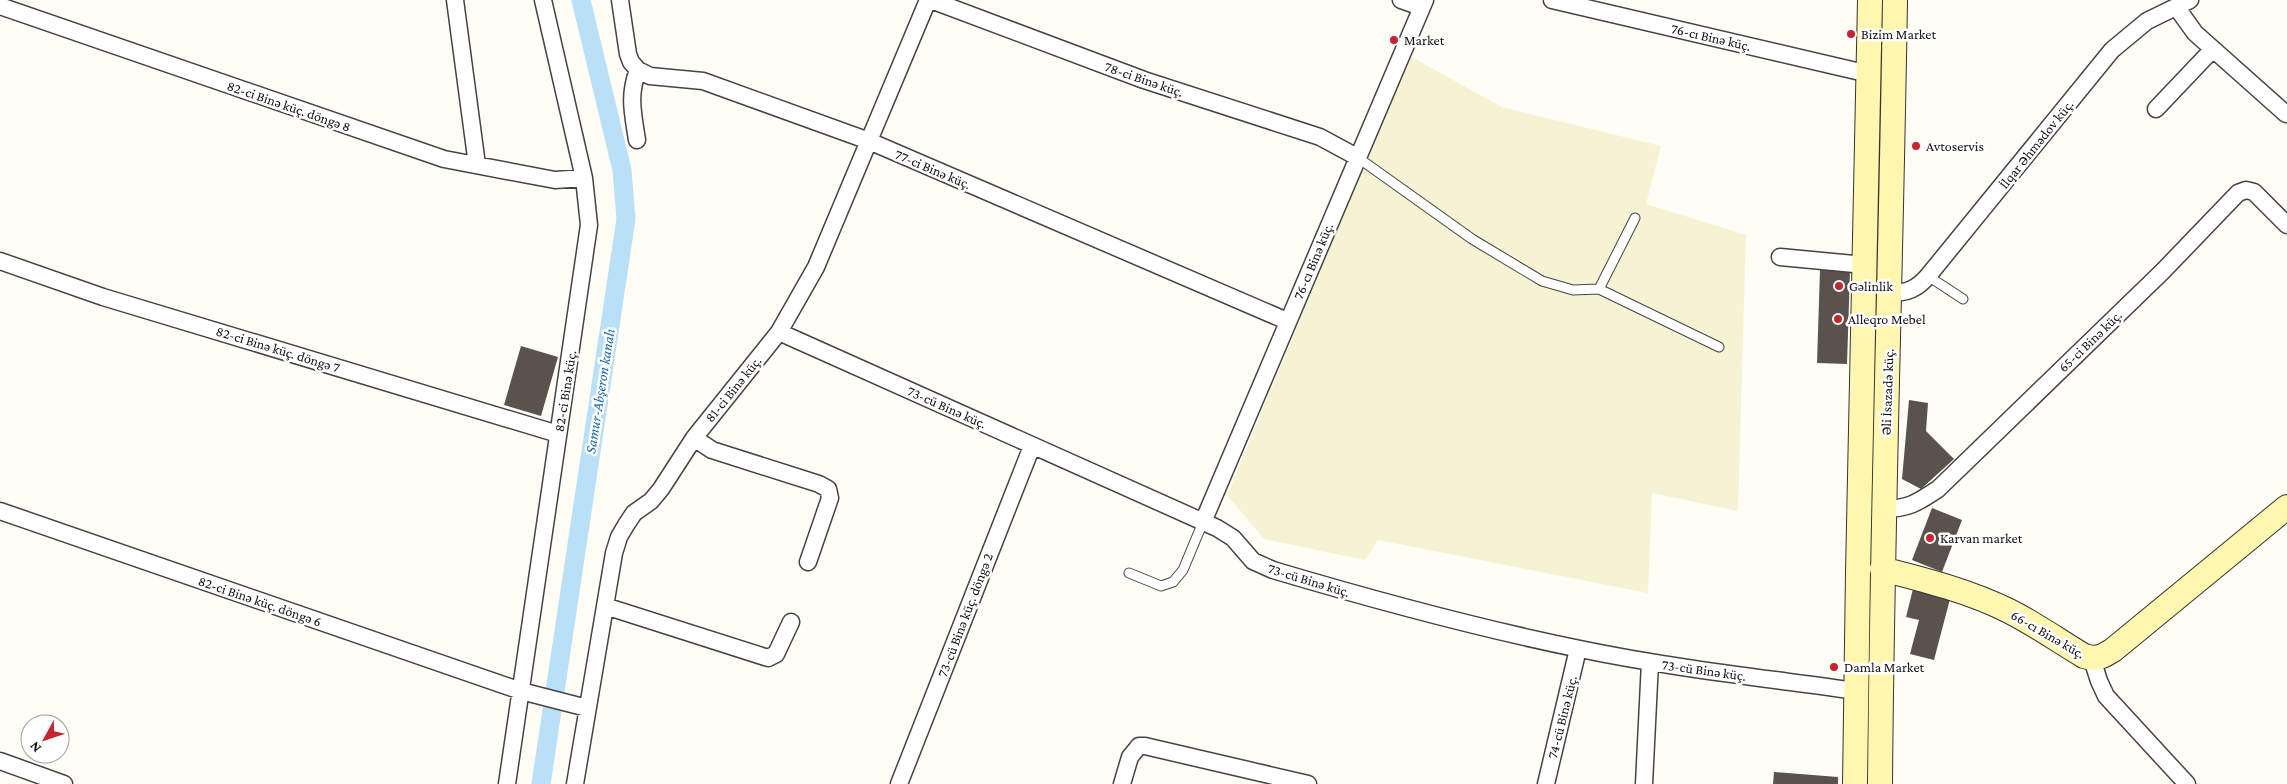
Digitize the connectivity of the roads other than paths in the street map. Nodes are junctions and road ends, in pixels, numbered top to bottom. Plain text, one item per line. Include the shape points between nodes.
1 (455, 0) edge
2 (543, 0) edge
3 (620, 0) edge
4 (930, 0) edge
5 (1401, 0) edge
6 (1552, 0) edge
7 (1870, 0) edge
8 (1895, 0) edge
9 (1423, 3) edge
10 (2183, 4) edge
11 (0, 6) edge
12 (2213, 49) junction
13 (638, 70) junction
14 (1869, 74) junction
15 (2156, 109) dead end
16 (2286, 114) edge
17 (636, 140) dead end
18 (869, 141) junction
19 (1357, 157) junction
20 (477, 165) junction
21 (584, 178) junction
22 (1635, 218) dead end
23 (2287, 225) edge
24 (1780, 257) dead end
25 (0, 261) edge
26 (1865, 265) junction
27 (1928, 276) junction
28 (1599, 290) junction
29 (1890, 293) junction
30 (1963, 300) dead end
31 (1287, 322) junction
32 (779, 332) junction
33 (1719, 347) dead end
34 (1863, 378) junction
35 (1887, 380) junction
36 (558, 434) junction
37 (694, 438) junction
38 (1032, 446) junction
39 (2287, 507) edge
40 (1883, 509) junction
41 (0, 511) edge
42 (1203, 522) junction
43 (808, 562) dead end
44 (1882, 569) junction
45 (1129, 573) dead end
46 (605, 606) junction
47 (791, 622) dead end
48 (1578, 649) junction
49 (2092, 659) junction
50 (1650, 662) junction
51 (521, 691) junction
52 (1856, 692) junction
53 (587, 708) junction
54 (0, 761) edge
55 (64, 784) edge
56 (508, 784) edge
57 (575, 784) edge
58 (899, 784) edge
59 (1122, 784) edge
60 (1308, 784) edge
61 (1546, 784) edge
62 (1644, 784) edge
63 (1856, 784) edge
64 (1880, 784) edge
65 (2187, 784) edge

1 - 20 street
2 - 21 street, 82-ci Binə küç.
3 - 13 street via 628,54
4 - 18 street, 81-ci Binə küç.
4 - 19 street, 78-ci Binə küç. via 1144,80 1320,137
5 - 9 street
6 - 14 street, 76-cı Binə küç.
7 - 14 main road, Əli İsazadə küç.
8 - 29 main road, Əli İsazadə küç.
9 - 19 street, 76-cı Binə küç.
10 - 12 street via 2195,33
10 - 27 street, İlqar Əhmədov küç. via 2147,22 2112,50
11 - 20 street, 82-ci Binə küç. döngə 8 via 444,160
12 - 15 street
12 - 16 street
13 - 17 street via 631,98
13 - 18 street, 77-ci Binə küç. via 650,76 704,81
14 - 26 main road, Əli İsazadə küç.
18 - 31 street, 77-ci Binə küç.
18 - 32 street, 81-ci Binə küç. via 816,267
19 - 28 lane via 1472,238 1542,281 1573,290
19 - 31 street, 76-cı Binə küç.
20 - 21 street, 82-ci Binə küç. döngə 8 via 555,180
21 - 36 street, 82-ci Binə küç. via 589,217 587,249
22 - 28 lane
23 - 40 street, 65-ci Binə küç. via 2254,192 2238,193 2163,271 1938,489 1917,504 1901,509
24 - 26 street
25 - 36 street, 82-ci Binə küç. döngə 7 via 103,297
26 - 34 main road, Əli İsazadə küç.
27 - 29 street, İlqar Əhmədov küç. via 1906,293
27 - 30 lane
28 - 33 lane
29 - 35 main road, Əli İsazadə küç.
31 - 42 street, 76-cı Binə küç.
32 - 37 street, 81-ci Binə küç.
32 - 38 street, 73-cü Binə küç.
34 - 35 main road
34 - 52 main road, Əli İsazadə küç.
35 - 40 main road, Əli İsazadə küç.
36 - 51 street, 82-ci Binə küç.
37 - 43 street via 712,450 828,489 830,498
37 - 46 street, 81-ci Binə küç. via 661,489 634,513 619,537
38 - 42 street, 73-cü Binə küç.
38 - 58 street, 73-cü Binə küç. döngə 2
39 - 49 main road, 66-cı Binə küç. via 2113,650
40 - 44 main road, Əli İsazadə küç.
41 - 51 street, 82-ci Binə küç. döngə 6
42 - 45 lane via 1183,570 1172,582 1160,586
42 - 48 street, 73-cü Binə küç. via 1227,534 1253,561 1273,570
44 - 49 main road, 66-cı Binə küç. via 1991,602
44 - 64 main road, Əli İsazadə küç.
46 - 47 street via 768,658 776,654
46 - 53 street, 81-ci Binə küç.
48 - 50 street, 73-cü Binə küç.
48 - 61 street, 74-cü Binə küç.
49 - 65 street via 2106,696
50 - 52 street, 73-cü Binə küç.
50 - 62 street
51 - 53 street, 82-ci Binə küç. döngə 6
51 - 56 street, 82-ci Binə küç.
52 - 63 main road, Əli İsazadə küç.
53 - 57 street, 81-ci Binə küç.
54 - 55 street
59 - 60 street via 1133,751 1145,746

